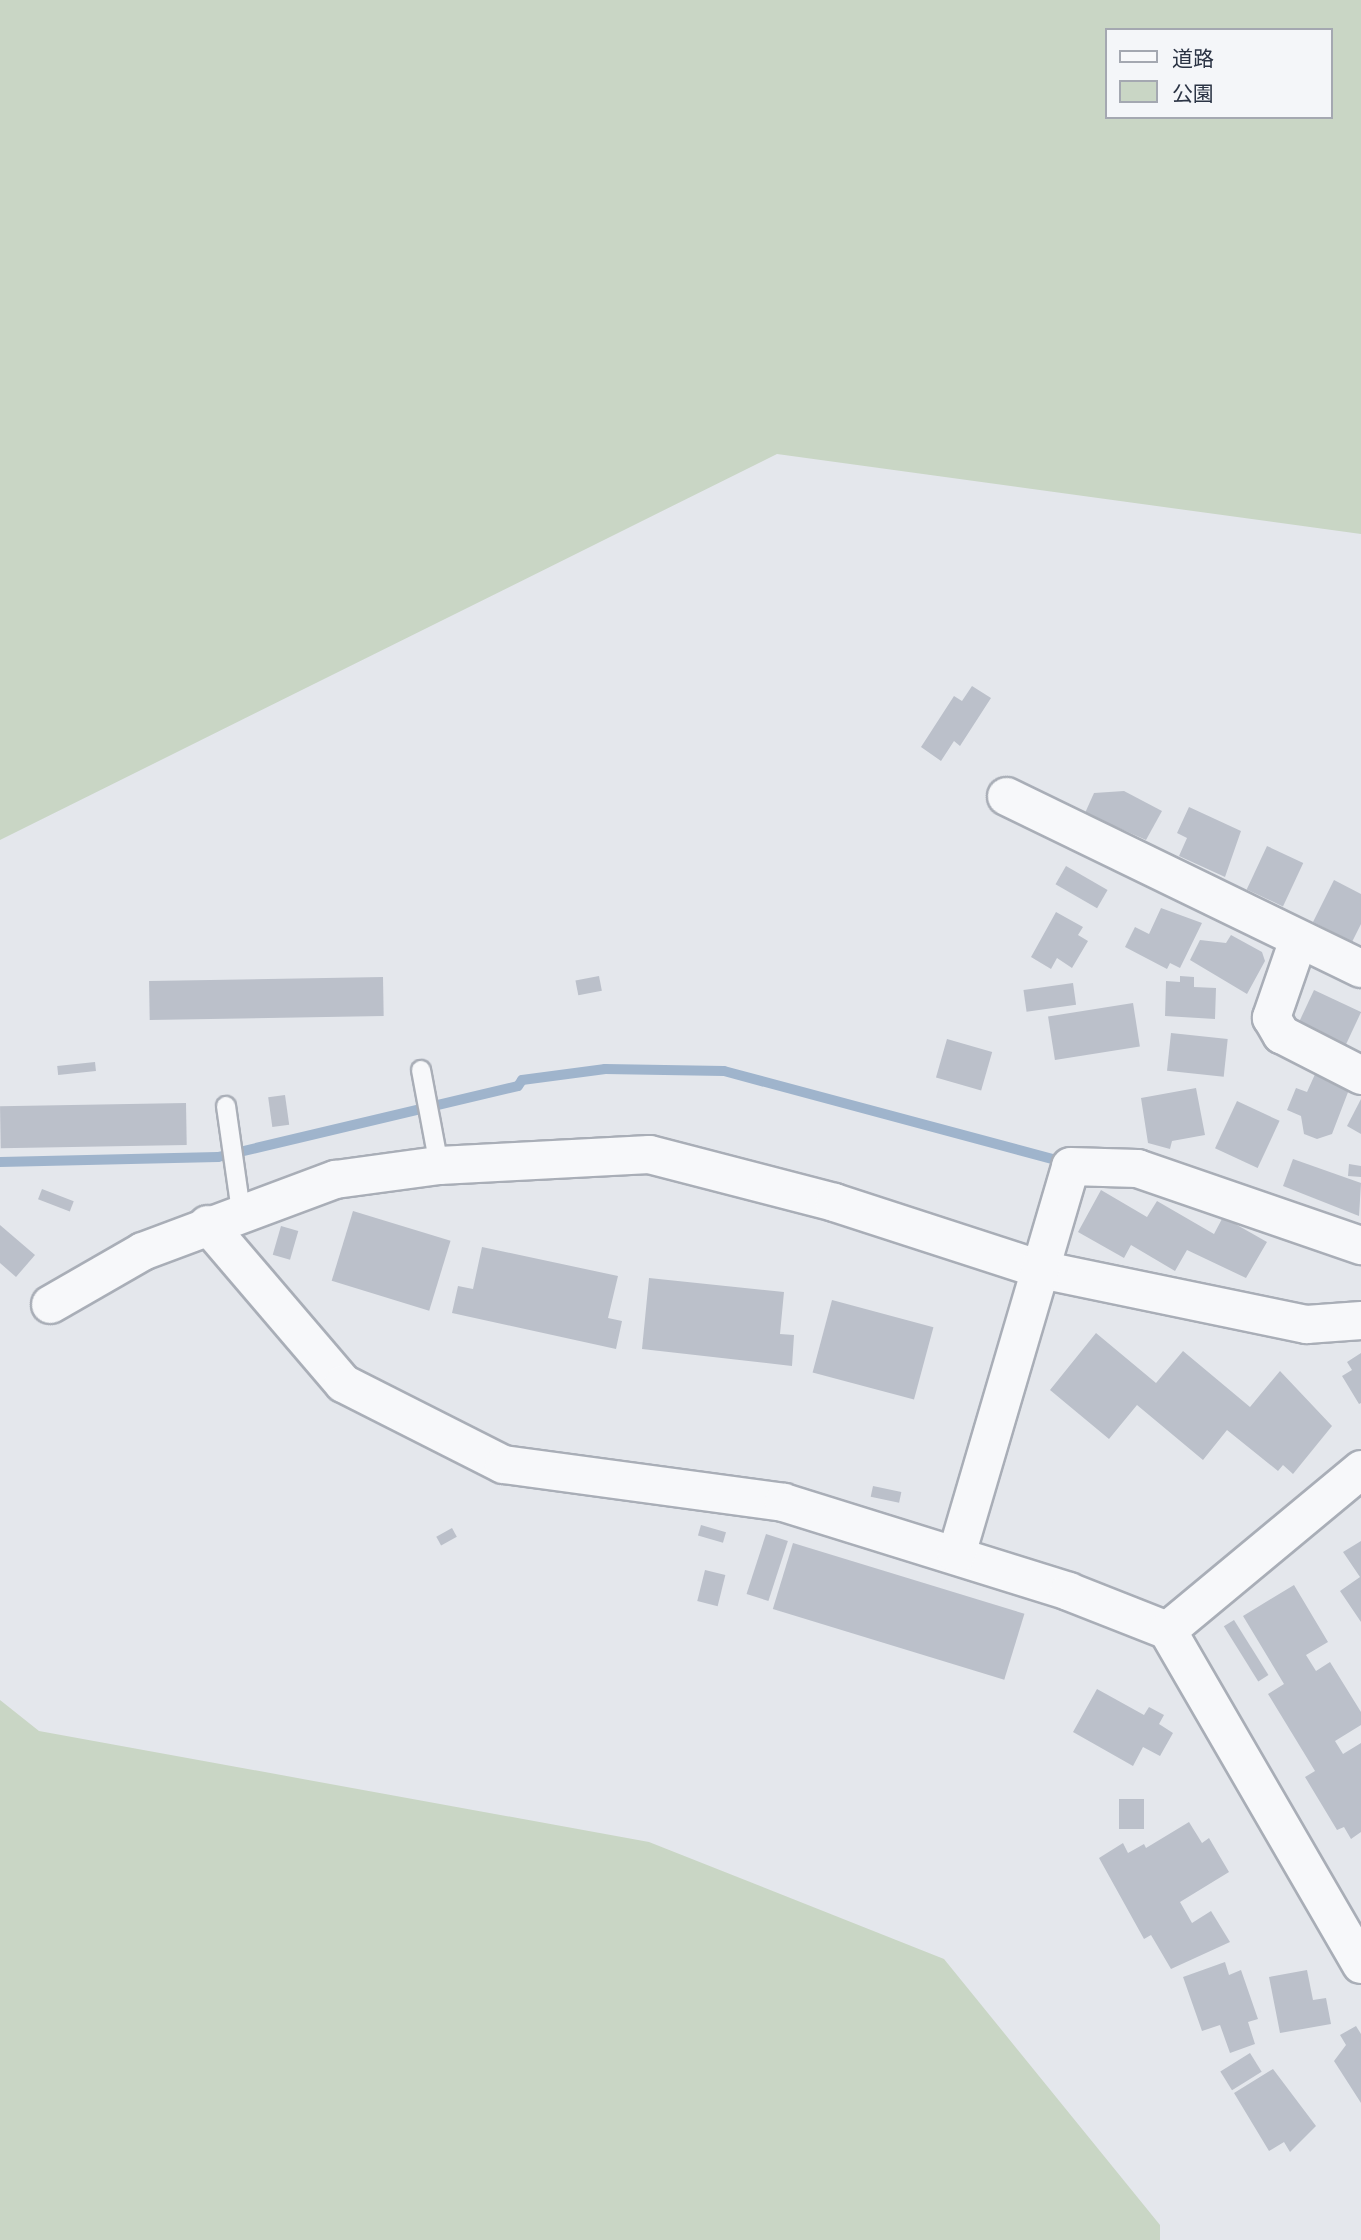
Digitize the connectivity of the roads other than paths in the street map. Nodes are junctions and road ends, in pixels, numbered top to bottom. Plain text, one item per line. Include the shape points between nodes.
1 (1006, 796) dead end
2 (1298, 939) junction
3 (1361, 968) edge
4 (421, 1070) dead end
5 (1361, 1075) edge
6 (226, 1106) dead end
7 (439, 1165) junction
8 (242, 1211) junction
9 (207, 1224) junction
10 (1361, 1245) edge
11 (1040, 1269) junction
12 (50, 1304) dead end
13 (1361, 1320) edge
14 (1361, 1469) edge
15 (956, 1554) junction
16 (1167, 1630) junction
17 (1361, 1964) edge

1 - 2 street
2 - 3 street
2 - 5 street via 1271,1017 1281,1034
4 - 7 lane
6 - 8 lane
7 - 8 street via 335,1179
7 - 11 street via 649,1154 834,1202
8 - 9 street
9 - 12 street via 142,1251
9 - 15 street via 343,1382 503,1464 783,1502
10 - 11 street via 1137,1168 1070,1166
11 - 13 street via 1306,1324
11 - 15 street
14 - 16 street
15 - 16 street
16 - 17 street

